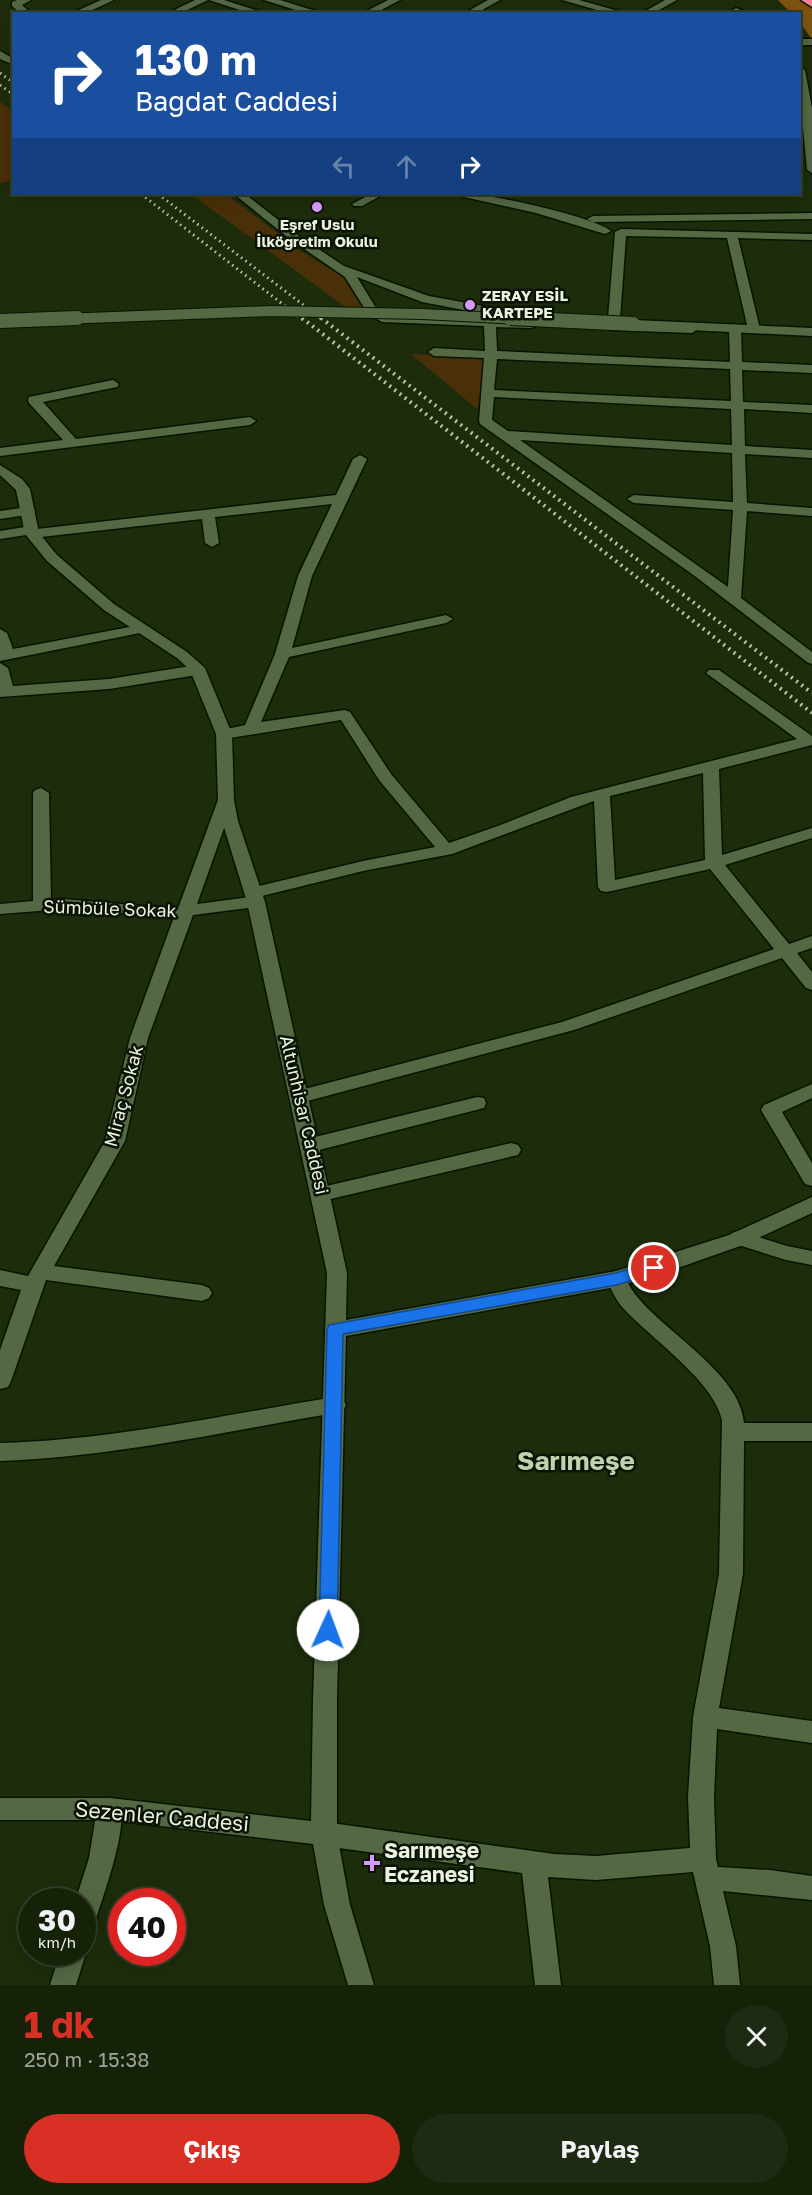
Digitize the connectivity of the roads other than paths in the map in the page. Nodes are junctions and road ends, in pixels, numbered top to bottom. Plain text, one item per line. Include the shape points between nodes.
1 (26, 0) edge
2 (110, 0) edge
3 (203, 0) edge
4 (214, 0) edge
5 (269, 0) edge
6 (300, 0) edge
7 (395, 0) edge
8 (495, 0) edge
9 (672, 0) edge
10 (806, 0) edge
11 (585, 2) edge
12 (11, 3) edge
13 (812, 4) edge
14 (288, 5) junction
15 (567, 5) edge
16 (183, 8) junction
17 (25, 12) edge
18 (79, 12) edge
19 (174, 12) edge
20 (196, 12) edge
21 (257, 12) edge
22 (314, 12) edge
23 (369, 12) edge
24 (471, 12) edge
25 (618, 12) edge
26 (648, 12) edge
27 (801, 88) edge
28 (803, 109) edge
29 (804, 144) edge
30 (807, 164) edge
31 (240, 195) edge
32 (377, 195) edge
33 (469, 195) edge
34 (358, 204) dead end
35 (812, 216) edge
36 (593, 219) dead end
37 (621, 232) junction
38 (732, 235) junction
39 (812, 237) edge
40 (336, 265) junction
41 (614, 319) junction
42 (0, 321) edge
43 (490, 323) junction
44 (735, 328) junction
45 (754, 329) junction
46 (812, 332) edge
47 (434, 352) dead end
48 (491, 354) junction
49 (737, 365) junction
50 (812, 369) edge
51 (113, 384) dead end
52 (487, 393) junction
53 (737, 405) junction
54 (812, 408) edge
55 (250, 421) dead end
56 (504, 435) junction
57 (73, 443) junction
58 (738, 449) junction
59 (0, 453) edge
60 (812, 454) edge
61 (360, 459) dead end
62 (0, 469) edge
63 (341, 499) junction
64 (634, 499) dead end
65 (740, 508) junction
66 (28, 511) junction
67 (812, 512) edge
68 (208, 513) junction
69 (0, 515) edge
70 (32, 532) junction
71 (0, 535) edge
72 (212, 543) dead end
73 (734, 600) junction
74 (446, 619) dead end
75 (140, 629) junction
76 (0, 633) edge
77 (283, 654) junction
78 (812, 659) edge
79 (3, 660) edge
80 (197, 670) junction
81 (714, 673) dead end
82 (3, 692) edge
83 (251, 728) junction
84 (224, 734) junction
85 (711, 765) junction
86 (41, 793) dead end
87 (602, 794) junction
88 (226, 800) junction
89 (812, 833) edge
90 (447, 850) junction
91 (714, 863) junction
92 (255, 897) junction
93 (42, 905) junction
94 (0, 909) edge
95 (185, 912) junction
96 (812, 942) edge
97 (783, 952) junction
98 (812, 984) edge
99 (812, 1090) edge
100 (300, 1097) junction
101 (477, 1103) dead end
102 (311, 1144) junction
103 (511, 1150) dead end
104 (812, 1179) edge
105 (322, 1194) junction
106 (812, 1204) edge
107 (739, 1238) junction
108 (812, 1258) edge
109 (0, 1278) edge
110 (37, 1279) junction
111 (616, 1279) junction
112 (202, 1293) dead end
113 (335, 1330) junction
114 (0, 1381) edge
115 (334, 1405) junction
116 (733, 1432) junction
117 (812, 1432) edge
118 (0, 1452) edge
119 (705, 1717) junction
120 (812, 1732) edge
121 (0, 1809) edge
122 (110, 1809) junction
123 (324, 1834) junction
124 (534, 1864) junction
125 (706, 1869) junction
126 (93, 1888) edge
127 (812, 1888) edge
128 (69, 1966) edge
129 (63, 1985) edge
130 (361, 1985) edge
131 (548, 1985) edge
132 (727, 1985) edge

1 - 12 street
2 - 18 street
3 - 16 street
4 - 21 street
5 - 14 street
6 - 14 street
7 - 23 street
8 - 24 street
9 - 26 street
10 - 13 highway
11 - 15 street
11 - 25 street
12 - 17 street
14 - 22 street
16 - 19 street
16 - 20 street
27 - 28 street
28 - 29 street
29 - 30 street
31 - 40 street
32 - 34 street
33 - 37 street
35 - 36 street
37 - 38 street
37 - 41 street
38 - 39 street
38 - 45 street
40 - 41 street via 412,295 467,309
40 - 43 street via 354,280 367,306 386,319
41 - 44 street
42 - 44 street, bridge via 271,311
43 - 44 street
43 - 48 street
44 - 45 street
44 - 49 street
45 - 46 street
47 - 48 street
48 - 49 street
48 - 52 street
49 - 50 street
49 - 53 street
51 - 57 street via 34,400
52 - 53 street
52 - 56 street via 484,421
53 - 54 street
53 - 58 street
55 - 57 street
56 - 58 street
56 - 73 street
57 - 59 street
58 - 60 street
58 - 65 street
61 - 63 street
62 - 66 street via 23,489
63 - 68 street
63 - 77 street via 306,576
64 - 65 street
65 - 67 street
65 - 73 street
66 - 69 street
66 - 70 street
68 - 70 street
68 - 72 street
70 - 71 street
70 - 75 street, Altunhisar Caddesi via 40,546 70,575
73 - 78 street
74 - 77 street
75 - 79 street
75 - 80 street, Altunhisar Caddesi via 182,655
76 - 79 street
77 - 83 street
79 - 82 street
80 - 82 street via 109,684
80 - 84 street, Altunhisar Caddesi
81 - 85 street, Sümbüle Sokak via 808,741
83 - 84 street
83 - 90 street via 345,714 386,777
84 - 88 street, Altunhisar Caddesi
85 - 87 street, Sümbüle Sokak
85 - 91 street
86 - 93 street
87 - 90 street, Sümbüle Sokak via 558,806
87 - 91 street via 607,887
88 - 92 street, Altunhisar Caddesi
88 - 95 street, Miraç Sokak
89 - 91 street
90 - 92 street, Sümbüle Sokak via 363,866
91 - 97 street
92 - 95 street, Sümbüle Sokak
92 - 100 street, Altunhisar Caddesi
93 - 94 street, Sümbüle Sokak
93 - 95 street, Sümbüle Sokak
95 - 110 street, Miraç Sokak via 139,1038 115,1141
96 - 97 street
97 - 98 street
97 - 100 street via 568,1026
99 - 104 street via 771,1110
100 - 102 street, Altunhisar Caddesi
101 - 102 street
102 - 105 street, Altunhisar Caddesi
103 - 105 street
105 - 113 street, Altunhisar Caddesi via 338,1273
106 - 107 street
107 - 108 street
107 - 111 street
109 - 110 street
110 - 112 street
110 - 114 street, Miraç Sokak
111 - 113 street
111 - 116 street via 628,1300 714,1383 730,1407
113 - 115 street, Altunhisar Caddesi
115 - 118 street via 128,1443
115 - 123 street, Altunhisar Caddesi
116 - 117 street
116 - 119 street via 731,1574
119 - 120 street
119 - 125 street via 701,1797
121 - 122 street, Sezenler Caddesi
122 - 123 street, Sezenler Caddesi
122 - 126 street
123 - 124 street, Sezenler Caddesi
123 - 130 street, Altunhisar Caddesi via 337,1905
124 - 125 street, Sezenler Caddesi
124 - 131 street
125 - 127 street, Sezenler Caddesi
125 - 132 street via 723,1946
128 - 129 street

